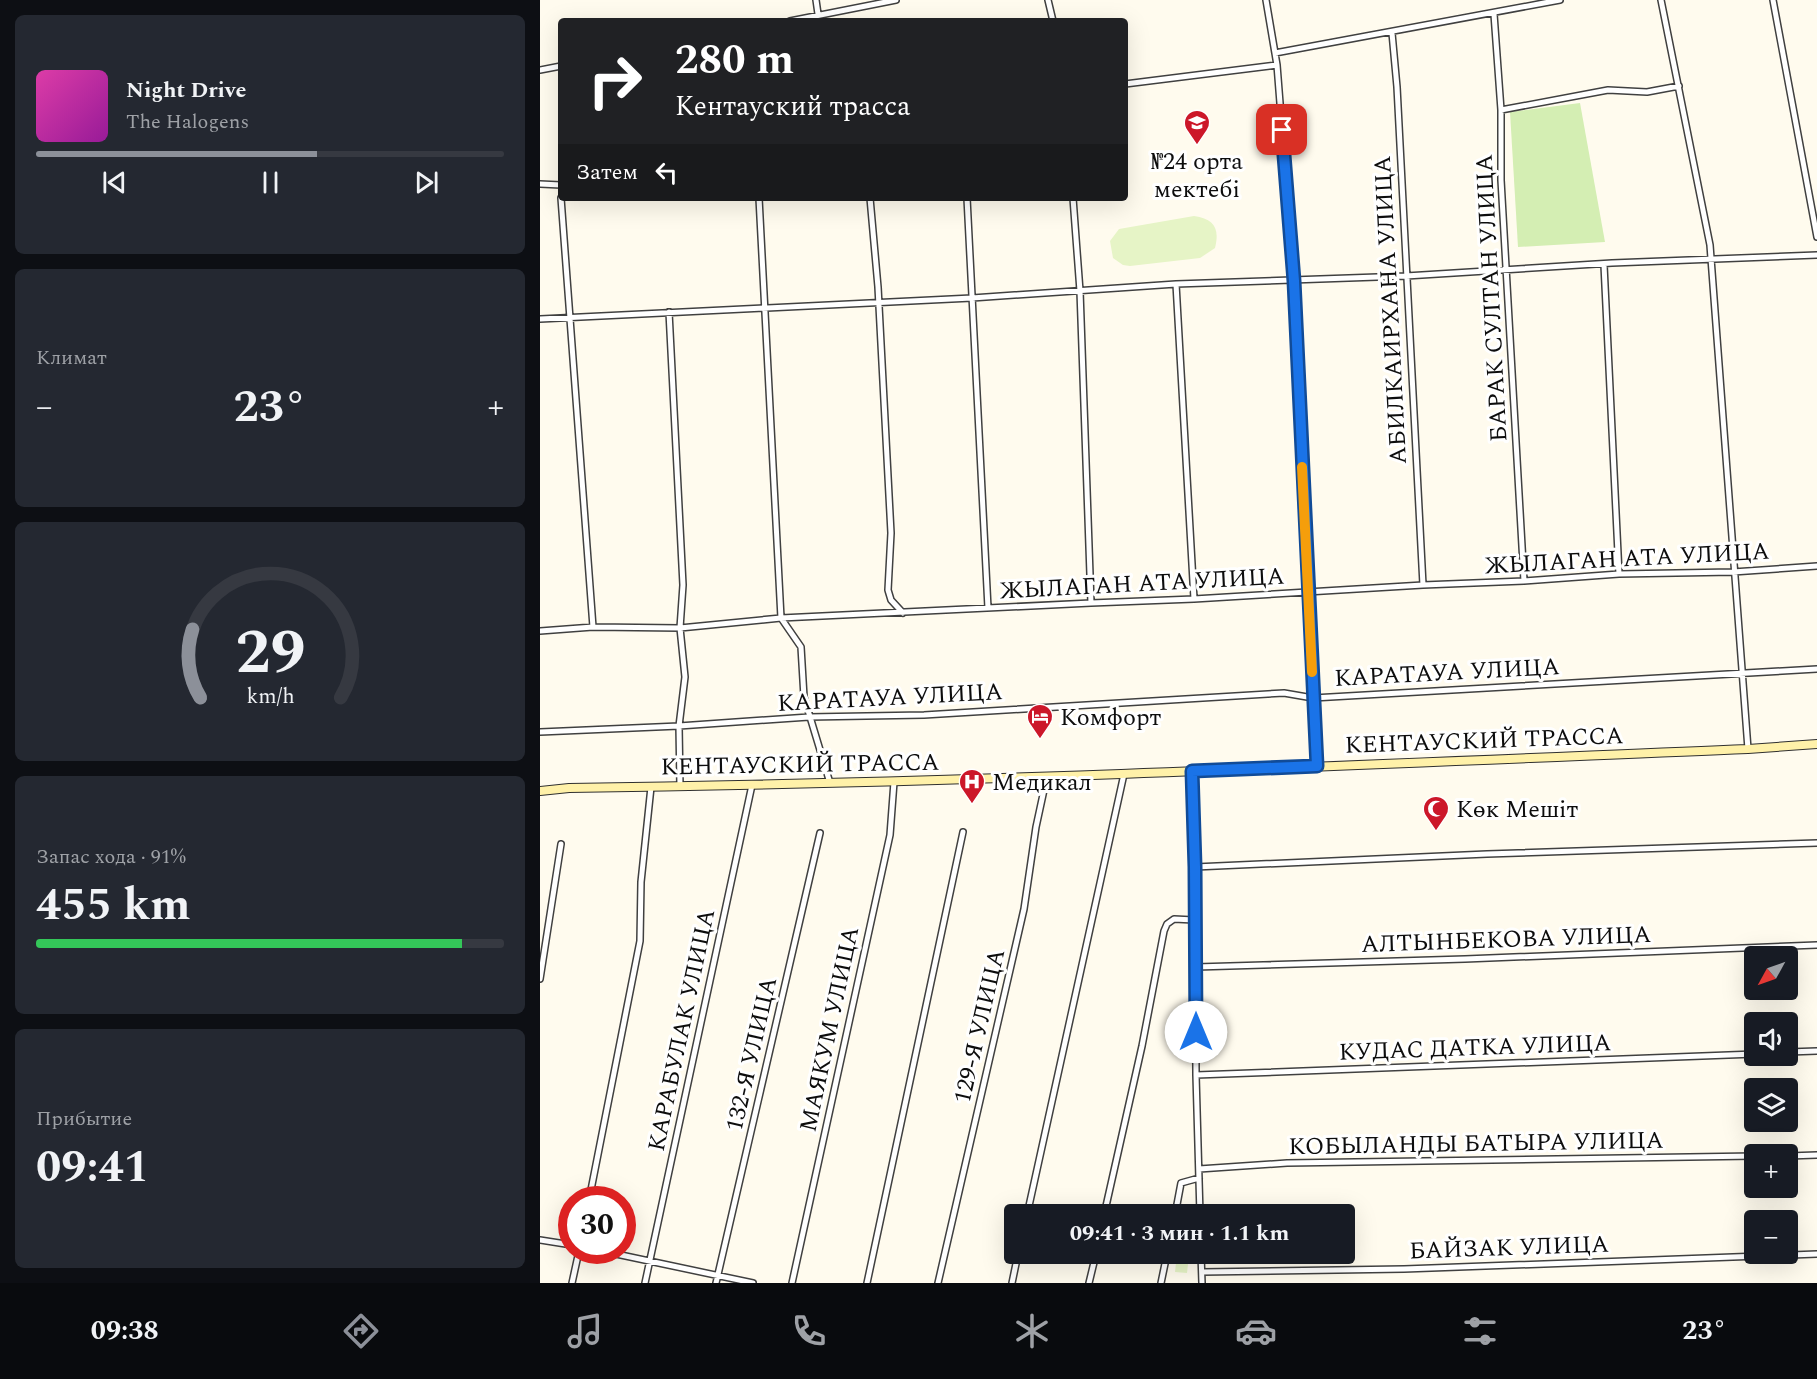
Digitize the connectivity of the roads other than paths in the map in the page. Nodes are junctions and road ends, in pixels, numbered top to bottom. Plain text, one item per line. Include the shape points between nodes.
1 (816, 0) edge
2 (896, 0) edge
3 (1048, 0) edge
4 (1266, 0) edge
5 (1560, 0) edge
6 (1660, 0) edge
7 (1773, 0) edge
8 (1494, 14) junction
9 (819, 18) edge
10 (1052, 18) edge
11 (1392, 33) junction
12 (1275, 53) junction
13 (1277, 65) junction
14 (558, 67) edge
15 (540, 70) edge
16 (1128, 84) edge
17 (1679, 86) junction
18 (1501, 110) junction
19 (540, 184) edge
20 (558, 184) edge
21 (561, 201) edge
22 (759, 201) edge
23 (870, 201) edge
24 (967, 201) edge
25 (1073, 201) edge
26 (1817, 237) edge
27 (1817, 255) edge
28 (1709, 259) junction
29 (1604, 265) junction
30 (1507, 271) junction
31 (1406, 276) junction
32 (1294, 281) junction
33 (1176, 284) junction
34 (1080, 291) junction
35 (972, 298) junction
36 (878, 302) junction
37 (765, 308) junction
38 (669, 312) junction
39 (570, 317) junction
40 (540, 319) edge
41 (1817, 566) edge
42 (1733, 572) junction
43 (1619, 574) junction
44 (1524, 581) junction
45 (1423, 585) junction
46 (1308, 593) junction
47 (1194, 600) junction
48 (1091, 603) junction
49 (988, 608) junction
50 (903, 613) junction
51 (781, 618) junction
52 (593, 627) junction
53 (680, 628) junction
54 (540, 632) edge
55 (1817, 669) edge
56 (1743, 673) junction
57 (1313, 698) junction
58 (809, 717) junction
59 (679, 726) junction
60 (540, 732) edge
61 (1817, 744) edge
62 (1748, 749) junction
63 (1317, 766) junction
64 (1192, 771) junction
65 (1124, 774) junction
66 (1047, 776) junction
67 (894, 782) junction
68 (830, 783) junction
69 (752, 784) junction
70 (680, 786) junction
71 (651, 787) junction
72 (540, 791) edge
73 (963, 832) dead end
74 (820, 833) dead end
75 (1817, 843) edge
76 (561, 844) dead end
77 (1195, 867) junction
78 (1194, 920) junction
79 (1817, 945) edge
80 (1196, 967) junction
81 (540, 979) edge
82 (1817, 1051) edge
83 (1798, 1052) edge
84 (1744, 1054) edge
85 (1196, 1075) junction
86 (1817, 1155) edge
87 (1744, 1156) edge
88 (1798, 1156) edge
89 (1198, 1169) junction
90 (1199, 1178) junction
91 (592, 1186) edge
92 (1029, 1204) edge
93 (1106, 1204) edge
94 (1177, 1204) edge
95 (1200, 1204) edge
96 (540, 1240) edge
97 (558, 1243) edge
98 (1817, 1254) edge
99 (636, 1259) edge
100 (650, 1262) junction
101 (576, 1264) edge
102 (1016, 1264) edge
103 (1094, 1264) edge
104 (1165, 1264) edge
105 (1202, 1264) edge
106 (1202, 1272) junction
107 (717, 1280) edge
108 (572, 1283) edge
109 (645, 1283) edge
110 (753, 1283) edge
111 (792, 1283) edge
112 (867, 1283) edge
113 (938, 1283) edge
114 (1012, 1283) edge
115 (1089, 1283) edge
116 (1161, 1283) edge
117 (1202, 1283) edge

1 - 9 street
2 - 9 street
3 - 10 street
4 - 12 street
5 - 8 street
6 - 17 street
7 - 26 street
8 - 11 street
8 - 18 street, БАРАК СУЛТАН УЛИЦА
11 - 12 street
11 - 31 street, АБИЛКАИРХАНА УЛИЦА
12 - 13 street
13 - 16 street
13 - 32 street
14 - 15 street
17 - 18 street via 1647,92 1608,90
17 - 28 street via 1710,246
18 - 30 street, БАРАК СУЛТАН УЛИЦА
19 - 20 street
21 - 39 street
22 - 37 street
23 - 36 street
24 - 35 street
25 - 34 street
27 - 28 street
28 - 29 street
28 - 42 street
29 - 30 street
29 - 43 street
30 - 31 street
30 - 44 street, БАРАК СУЛТАН УЛИЦА
31 - 32 street
31 - 45 street, АБИЛКАИРХАНА УЛИЦА
32 - 33 street
32 - 46 street
33 - 34 street
33 - 47 street
34 - 35 street
34 - 48 street
35 - 36 street
35 - 49 street
36 - 37 street
36 - 50 street via 891,533 888,590
37 - 38 street
37 - 51 street
38 - 39 street
38 - 53 street via 683,585
39 - 40 street
39 - 52 street
41 - 42 street, ЖЫЛАГАН АТА УЛИЦА
42 - 43 street, ЖЫЛАГАН АТА УЛИЦА
42 - 56 street
43 - 44 street, ЖЫЛАГАН АТА УЛИЦА
44 - 45 street, ЖЫЛАГАН АТА УЛИЦА
45 - 46 street, ЖЫЛАГАН АТА УЛИЦА
46 - 47 street, ЖЫЛАГАН АТА УЛИЦА
46 - 57 street
47 - 48 street, ЖЫЛАГАН АТА УЛИЦА
48 - 49 street, ЖЫЛАГАН АТА УЛИЦА
49 - 50 street, ЖЫЛАГАН АТА УЛИЦА
50 - 51 street, ЖЫЛАГАН АТА УЛИЦА
51 - 53 street, ЖЫЛАГАН АТА УЛИЦА
51 - 58 street via 801,647
52 - 53 street, ЖЫЛАГАН АТА УЛИЦА
52 - 54 street, ЖЫЛАГАН АТА УЛИЦА
53 - 59 street via 684,677
55 - 56 street, КАРАТАУА УЛИЦА
56 - 57 street, КАРАТАУА УЛИЦА
56 - 62 street
57 - 58 street, КАРАТАУА УЛИЦА via 1284,693 924,715
57 - 63 street
58 - 59 street, КАРАТАУА УЛИЦА
58 - 68 street
59 - 60 street, КАРАТАУА УЛИЦА
59 - 70 street
61 - 62 main road, КЕНТАУСКИЙ ТРАССА
62 - 63 main road, КЕНТАУСКИЙ ТРАССА
63 - 64 main road, КЕНТАУСКИЙ ТРАССА
64 - 65 main road, КЕНТАУСКИЙ ТРАССА
64 - 77 street
65 - 66 main road, КЕНТАУСКИЙ ТРАССА
65 - 92 street
66 - 67 main road, КЕНТАУСКИЙ ТРАССА
66 - 113 street, 129-Я УЛИЦА via 1024,909
67 - 68 main road, КЕНТАУСКИЙ ТРАССА
67 - 111 street, МАЯКУМ УЛИЦА via 890,835
68 - 69 main road, КЕНТАУСКИЙ ТРАССА
69 - 70 main road, КЕНТАУСКИЙ ТРАССА
69 - 100 street, КАРАБУЛАК УЛИЦА
70 - 71 main road, КЕНТАУСКИЙ ТРАССА
71 - 72 main road, КЕНТАУСКИЙ ТРАССА
71 - 91 street via 641,882 640,941
73 - 112 street
74 - 107 street, 132-Я УЛИЦА
75 - 77 street
76 - 81 street
77 - 78 street
78 - 80 street
78 - 93 street via 1174,920 1164,931
79 - 80 street, АЛТЫНБЕКОВА УЛИЦА
80 - 85 street
82 - 83 street
84 - 85 street, КУДАС ДАТКА УЛИЦА
85 - 89 street
86 - 88 street
87 - 89 street, КОБЫЛАНДЫ БАТЫРА УЛИЦА via 1287,1163
89 - 90 street
90 - 94 street via 1181,1183
90 - 95 street
96 - 97 street
98 - 106 street, БАЙЗАК УЛИЦА
99 - 100 street
100 - 107 street
100 - 109 street, КАРАБУЛАК УЛИЦА
101 - 108 street
102 - 114 street
103 - 115 street
104 - 116 street
105 - 106 street
106 - 117 street
107 - 110 street

